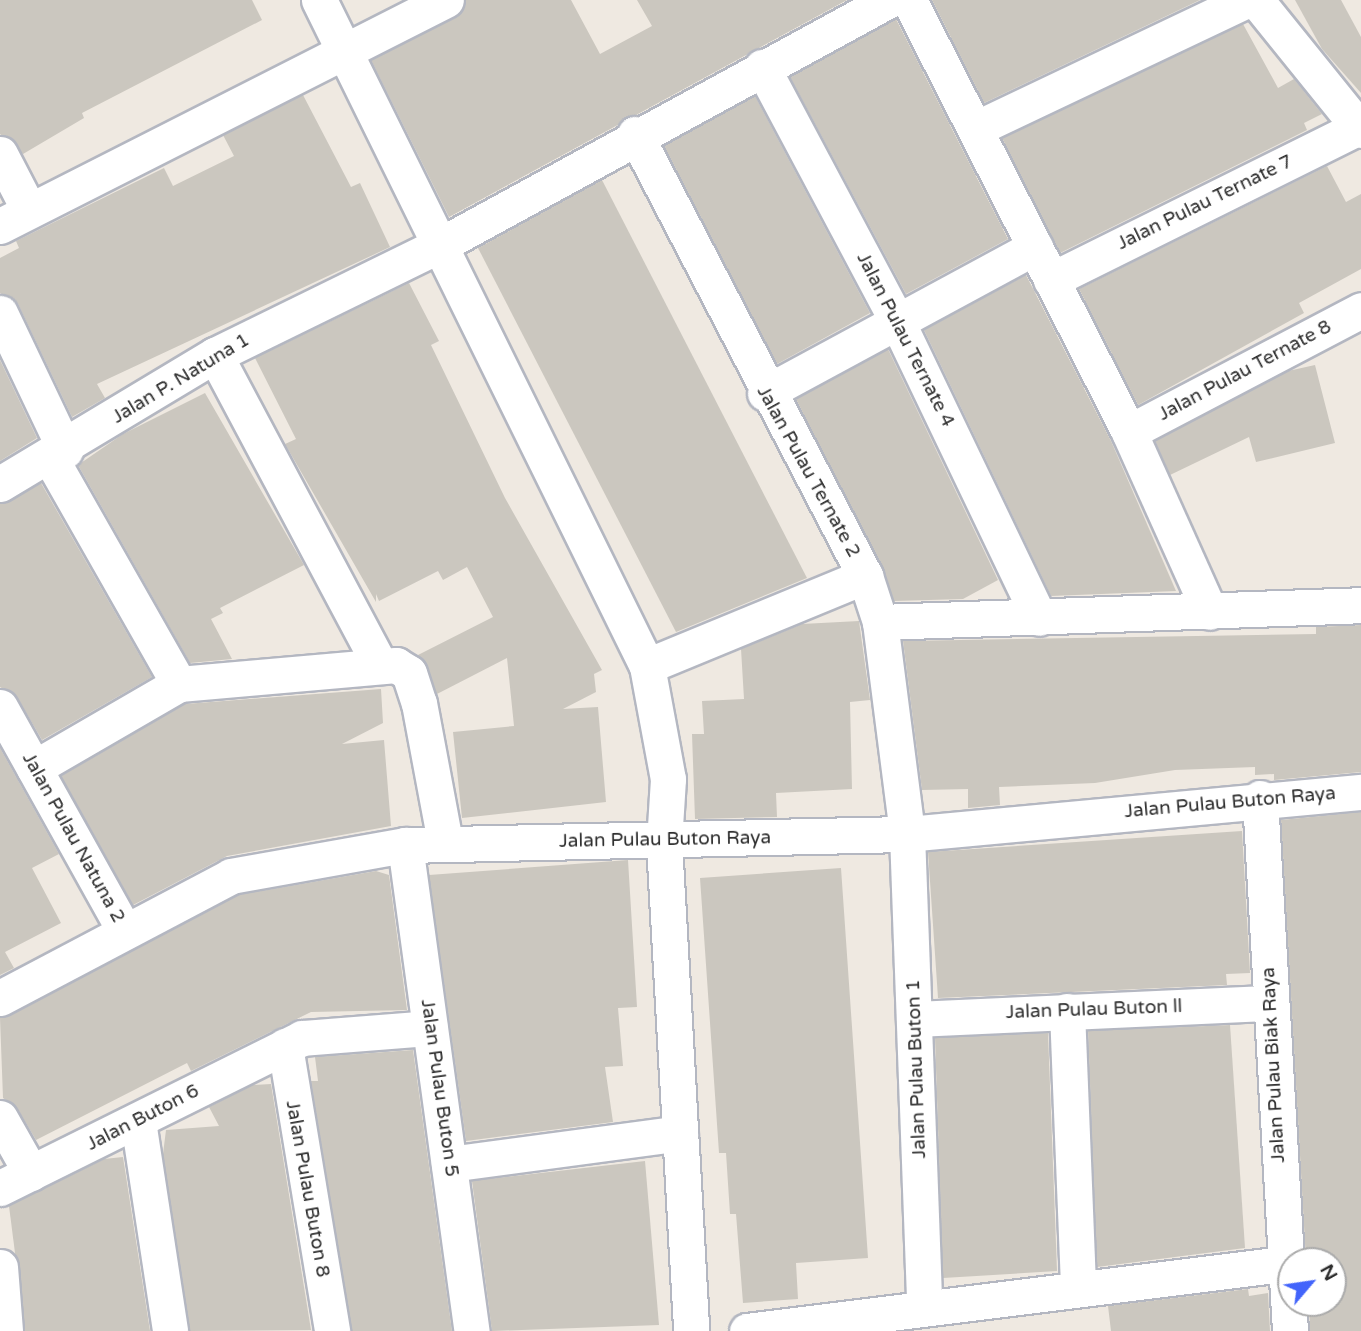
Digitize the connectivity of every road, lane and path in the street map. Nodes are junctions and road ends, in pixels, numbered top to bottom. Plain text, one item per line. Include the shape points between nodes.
1 (319, 0) edge
2 (446, 0) edge
3 (889, 0) edge
4 (909, 0) edge
5 (1247, 0) edge
6 (1256, 0) edge
7 (347, 51) junction
8 (762, 67) junction
9 (1360, 128) edge
10 (975, 129) junction
11 (635, 134) junction
12 (0, 154) edge
13 (14, 218) edge
14 (442, 244) junction
15 (1035, 247) junction
16 (1051, 280) junction
17 (1361, 310) edge
18 (0, 313) edge
19 (897, 321) junction
20 (215, 355) junction
21 (765, 393) junction
22 (1129, 432) junction
23 (58, 455) junction
24 (0, 484) edge
25 (865, 576) junction
26 (1361, 605) edge
27 (1210, 612) junction
28 (1039, 618) junction
29 (880, 622) junction
30 (379, 664) junction
31 (647, 666) junction
32 (179, 684) junction
33 (0, 707) edge
34 (34, 768) junction
35 (1361, 792) edge
36 (1260, 798) junction
37 (907, 834) junction
38 (444, 842) junction
39 (664, 842) junction
40 (405, 845) junction
41 (125, 932) junction
42 (0, 999) edge
43 (1271, 1003) junction
44 (1067, 1011) junction
45 (916, 1019) junction
46 (430, 1028) junction
47 (285, 1046) junction
48 (0, 1118) edge
49 (138, 1121) junction
50 (680, 1133) junction
51 (449, 1164) junction
52 (31, 1173) junction
53 (0, 1188) edge
54 (1282, 1247) edge
55 (1277, 1265) edge
56 (0, 1267) edge
57 (1078, 1288) junction
58 (924, 1305) junction
59 (5, 1331) edge
60 (170, 1331) edge
61 (332, 1331) edge
62 (472, 1331) edge
63 (691, 1331) edge
64 (747, 1331) edge

1 - 7 street
2 - 7 street
3 - 8 street, Jalan P. Natuna 1
4 - 10 street
5 - 10 street
6 - 9 street
7 - 13 street
7 - 14 street
8 - 11 street, Jalan P. Natuna 1
8 - 19 street, Jalan Pulau Ternate 4
9 - 16 street, Jalan Pulau Ternate 7
10 - 15 street
11 - 14 street, Jalan P. Natuna 1
11 - 21 street, Jalan Pulau Ternate 2
12 - 13 street
14 - 20 street, Jalan P. Natuna 1
14 - 31 street
15 - 16 street
15 - 19 street
16 - 22 street
17 - 22 street, Jalan Pulau Ternate 8
18 - 23 street
19 - 21 street
19 - 28 street, Jalan Pulau Ternate 4
20 - 23 street, Jalan P. Natuna 1
20 - 30 street
21 - 25 street, Jalan Pulau Ternate 2
22 - 27 street
23 - 24 street, Jalan P. Natuna 1
23 - 32 street
25 - 29 street, Jalan Pulau Ternate 2
25 - 31 street
26 - 27 street
27 - 28 street
28 - 29 street
29 - 37 street, Jalan Pulau Ternate 2
30 - 32 street
30 - 38 street via 402,666 412,680
31 - 39 street via 668,779
32 - 34 street
33 - 34 street, Jalan Pulau Natuna 2
34 - 41 street, Jalan Pulau Natuna 2
35 - 36 street, Jalan Pulau Buton Raya
36 - 37 street, Jalan Pulau Buton Raya
36 - 43 street, Jalan Pulau Biak Raya
37 - 39 street, Jalan Pulau Buton Raya
37 - 45 street, Jalan Pulau Buton 1
38 - 39 street, Jalan Pulau Buton Raya
38 - 40 street, Jalan Pulau Buton Raya
39 - 50 street
40 - 41 street, Jalan Pulau Buton Raya via 231,876
40 - 46 street, Jalan Pulau Buton 5
41 - 42 street, Jalan Pulau Buton Raya
43 - 44 street, Jalan Pulau Buton ll
43 - 54 street, Jalan Pulau Biak Raya
44 - 45 street, Jalan Pulau Buton ll
44 - 57 street
45 - 58 street, Jalan Pulau Buton 1
46 - 47 street, Jalan Buton 6 via 302,1038
46 - 51 street, Jalan Pulau Buton 5
47 - 49 street, Jalan Buton 6
47 - 61 street, Jalan Pulau Buton 8
48 - 52 street
49 - 52 street, Jalan Buton 6
49 - 60 street
50 - 51 street
50 - 63 street
51 - 62 street, Jalan Pulau Buton 5
52 - 53 street, Jalan Buton 6
55 - 57 street
56 - 59 street
57 - 58 street
58 - 64 street

